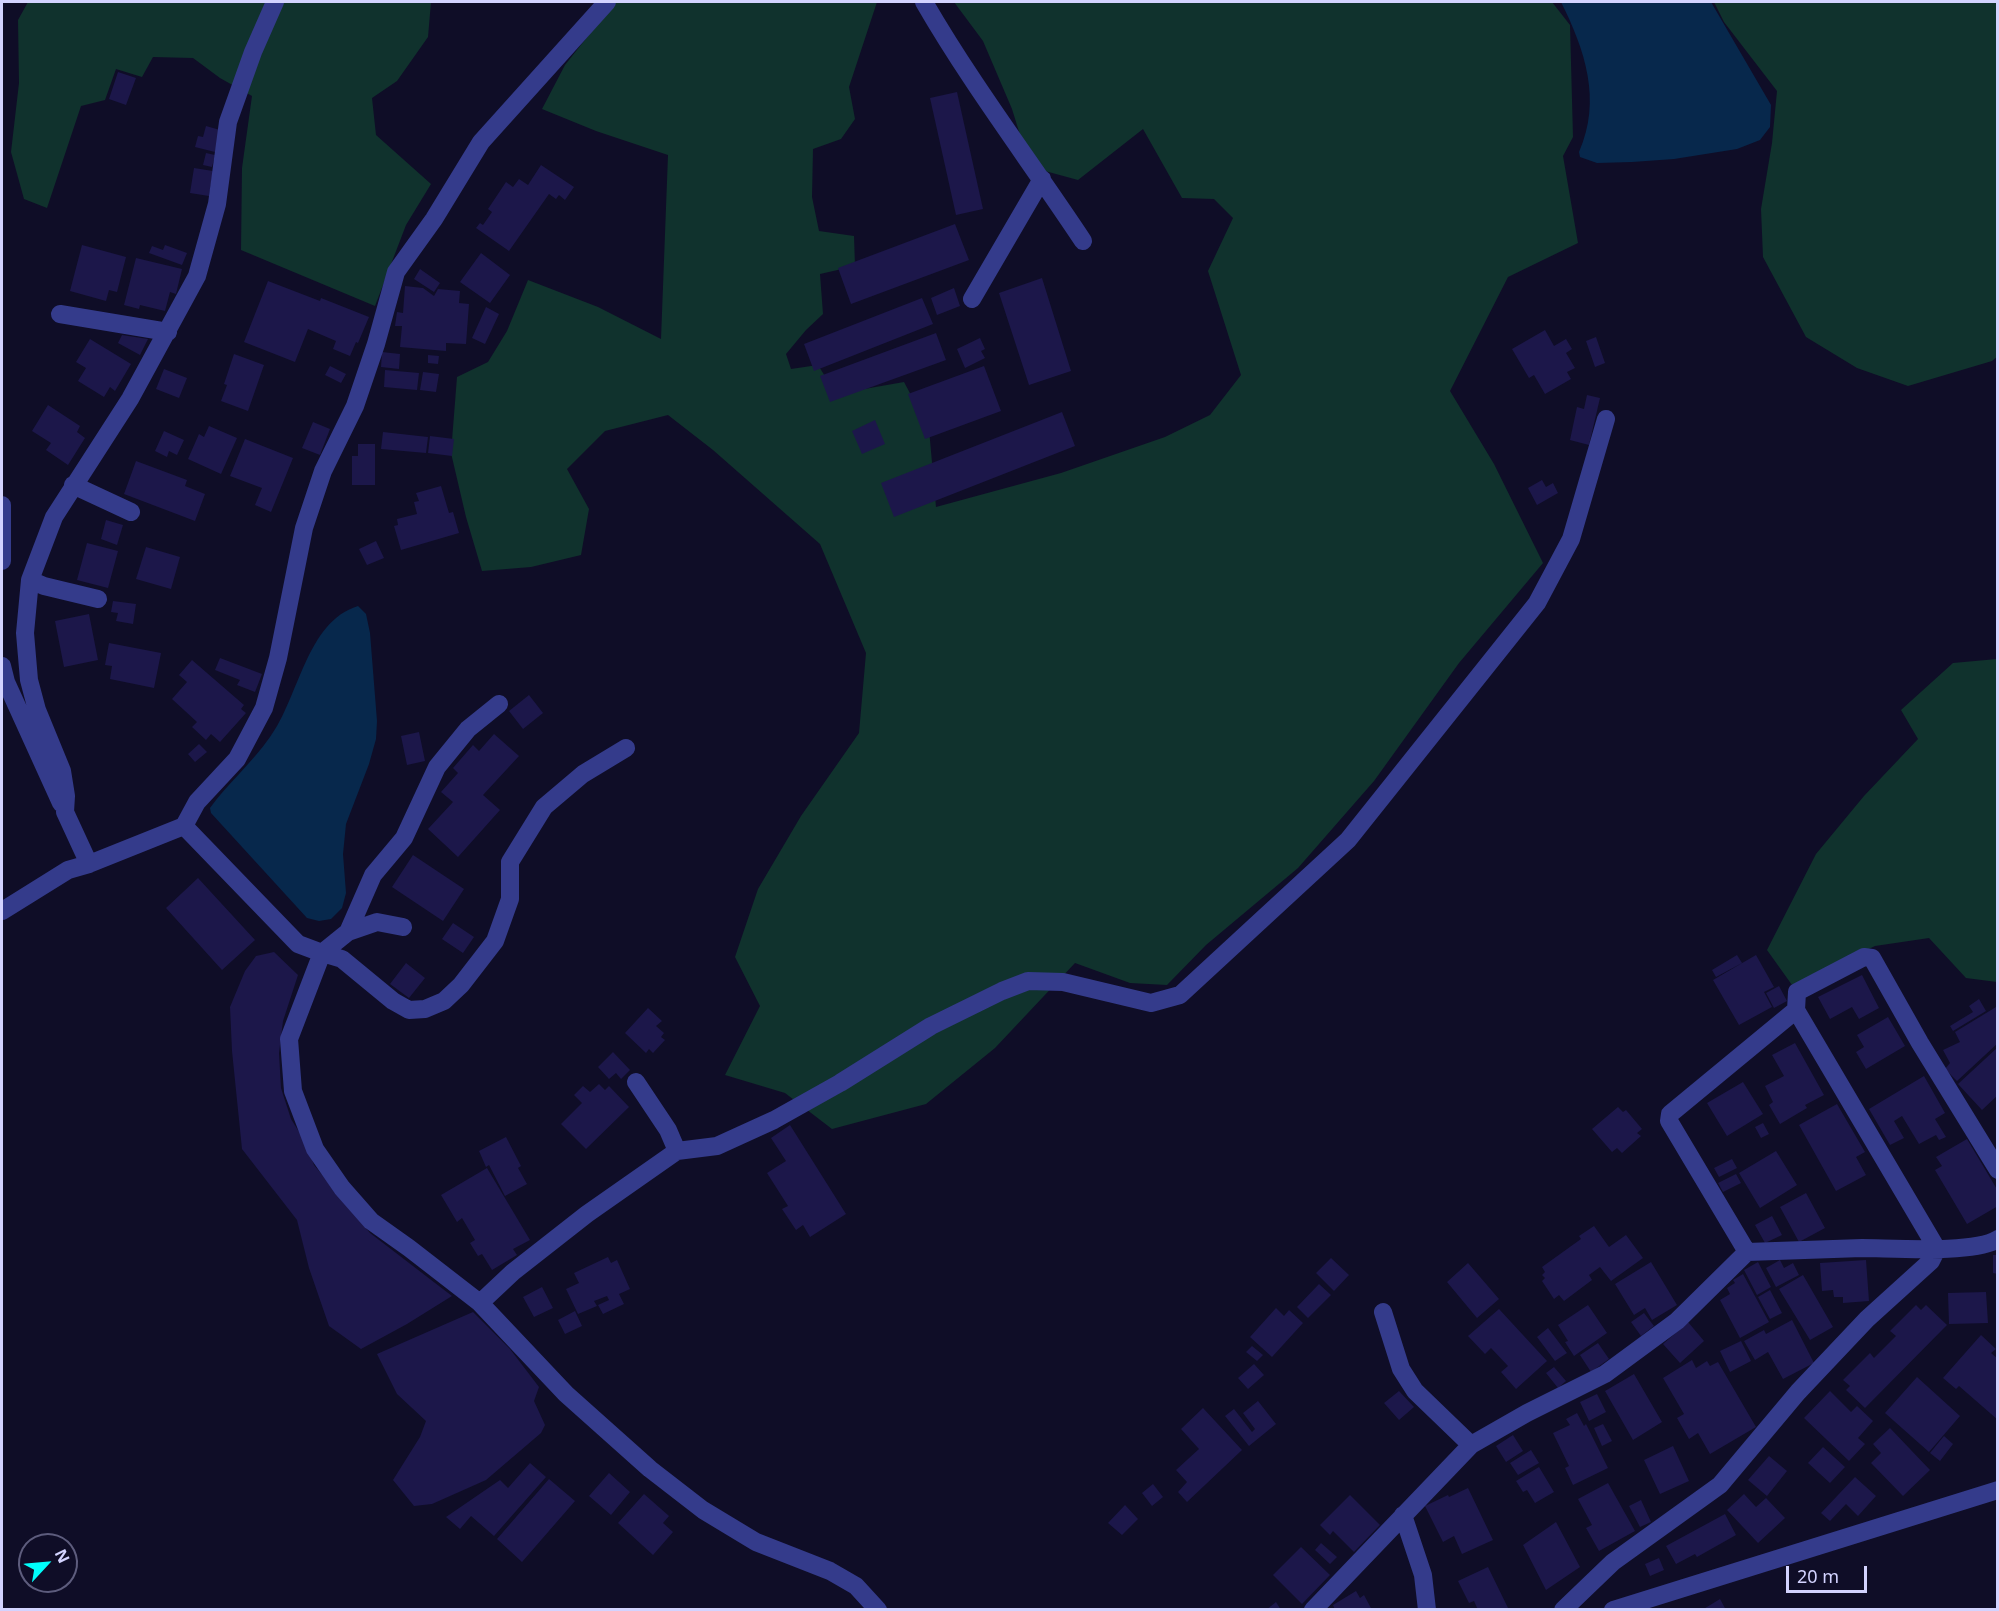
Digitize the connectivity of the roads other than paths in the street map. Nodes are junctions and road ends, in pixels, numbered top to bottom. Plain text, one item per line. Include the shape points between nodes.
1 (275, 2) edge
2 (607, 2) edge
3 (924, 2) edge
4 (1042, 179) junction
5 (1083, 242) dead end
6 (972, 299) dead end
7 (60, 314) dead end
8 (168, 332) junction
9 (1606, 419) dead end
10 (73, 485) junction
11 (131, 512) dead end
12 (2, 513) edge
13 (2, 561) edge
14 (30, 580) junction
15 (98, 599) dead end
16 (2, 666) edge
17 (499, 704) dead end
18 (626, 748) dead end
19 (65, 812) junction
20 (184, 826) junction
21 (89, 864) junction
22 (2, 911) edge
23 (403, 927) dead end
24 (348, 932) junction
25 (322, 953) junction
26 (1796, 1010) junction
27 (636, 1082) dead end
28 (677, 1151) junction
29 (1998, 1170) edge
30 (1998, 1239) edge
31 (1937, 1249) junction
32 (1748, 1252) junction
33 (480, 1303) junction
34 (1383, 1312) dead end
35 (1471, 1446) junction
36 (1998, 1490) edge
37 (1403, 1515) junction
38 (1616, 1609) edge
39 (878, 1610) edge
40 (1313, 1610) edge
41 (1427, 1610) edge
42 (1563, 1610) edge

1 - 8 street via 228,122 217,204 197,276
2 - 20 street via 481,142 396,272 355,406 323,471 304,528 264,708 237,759 197,802
3 - 4 street via 954,54
4 - 5 street
4 - 6 street
7 - 8 street
8 - 10 street via 130,399
9 - 28 street via 1571,539 1537,603 1348,840 1180,995 1151,1003 1063,982 1028,981 931,1026 774,1120 717,1146
10 - 11 street
10 - 14 street via 54,517
12 - 13 street
14 - 15 street
14 - 19 street via 26,633 29,680 62,771
16 - 19 street
17 - 24 street via 468,729 438,767 404,838 373,875
18 - 25 street via 584,774 544,807 510,862 510,899 495,941 461,985 444,1000 426,1009 408,1010 342,959
19 - 21 street
20 - 21 street
20 - 25 street via 298,944
21 - 22 street via 68,870
23 - 24 street via 377,922
24 - 25 street
25 - 33 street via 289,1039 293,1091 315,1149 371,1221
26 - 29 street via 1797,992 1864,957 1872,958
26 - 31 street
26 - 32 street via 1670,1114 1669,1121
27 - 28 street
28 - 33 street via 587,1214
30 - 31 street via 1989,1245
31 - 32 street
31 - 42 street via 1931,1260 1867,1319 1798,1392 1720,1485 1613,1562
32 - 35 street via 1677,1321 1605,1374
33 - 39 street via 566,1394 703,1510 756,1542 830,1571 856,1586
34 - 35 street via 1401,1369 1415,1391
35 - 37 street
36 - 38 street
37 - 40 street
37 - 41 street via 1423,1575

